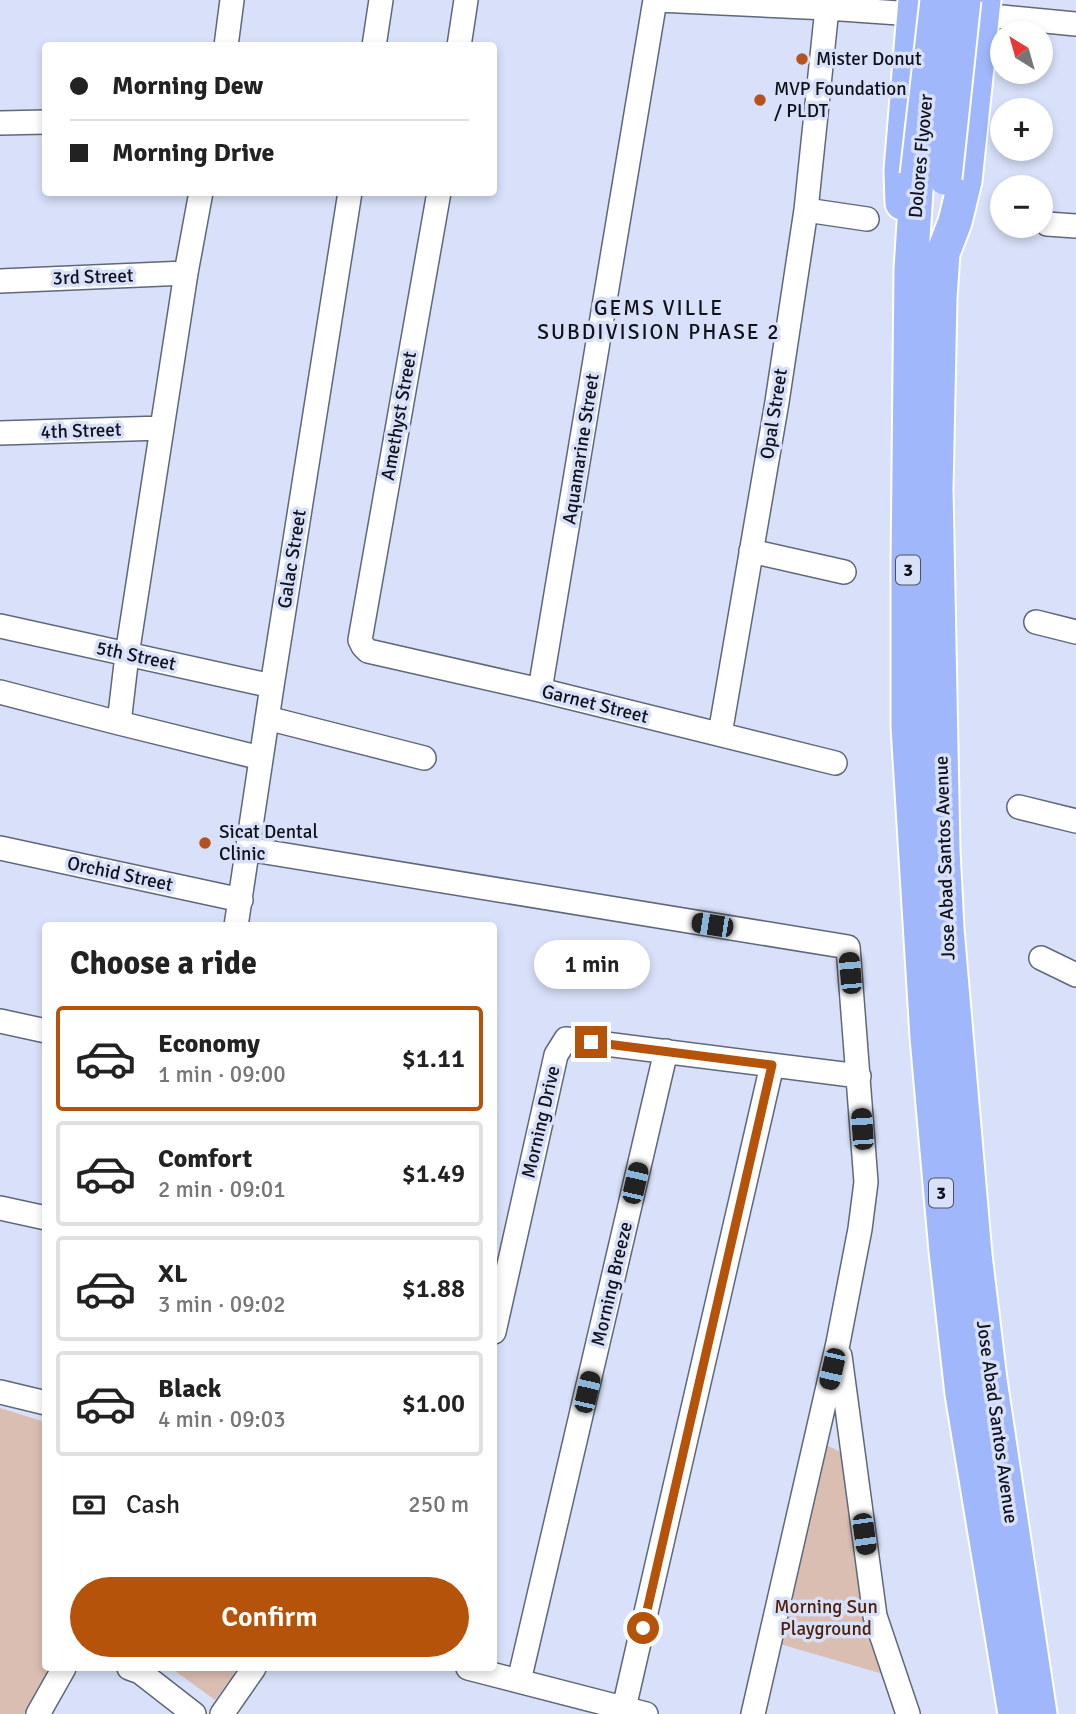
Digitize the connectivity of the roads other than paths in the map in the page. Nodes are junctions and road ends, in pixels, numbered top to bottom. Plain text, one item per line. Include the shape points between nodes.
1 (232, 0) edge
2 (381, 0) edge
3 (466, 0) edge
4 (657, 0) edge
5 (920, 5) edge
6 (977, 5) edge
7 (827, 8) junction
8 (1076, 24) edge
9 (227, 42) edge
10 (375, 42) edge
11 (460, 42) edge
12 (42, 122) edge
13 (0, 123) edge
14 (931, 176) junction
15 (200, 196) edge
16 (349, 196) edge
17 (438, 196) edge
18 (806, 210) junction
19 (867, 219) dead end
20 (1053, 224) edge
21 (1076, 226) edge
22 (943, 253) junction
23 (911, 270) junction
24 (186, 273) junction
25 (0, 281) edge
26 (162, 428) junction
27 (0, 433) edge
28 (751, 551) junction
29 (844, 572) dead end
30 (1036, 622) dead end
31 (0, 626) edge
32 (1076, 632) edge
33 (360, 640) joint
34 (127, 655) junction
35 (272, 686) junction
36 (540, 690) junction
37 (0, 692) edge
38 (267, 719) junction
39 (119, 723) junction
40 (720, 734) junction
41 (261, 758) junction
42 (424, 758) dead end
43 (835, 763) dead end
44 (1019, 807) dead end
45 (1076, 821) edge
46 (929, 846) junction
47 (0, 848) edge
48 (248, 849) junction
49 (241, 900) junction
50 (237, 922) edge
51 (933, 925) junction
52 (1041, 958) dead end
53 (1076, 975) edge
54 (0, 1021) edge
55 (42, 1030) edge
56 (666, 1051) junction
57 (772, 1065) junction
58 (859, 1076) junction
59 (0, 1208) edge
60 (42, 1217) edge
61 (497, 1318) edge
62 (838, 1343) junction
63 (0, 1392) edge
64 (42, 1402) edge
65 (62, 1671) edge
66 (138, 1671) edge
67 (252, 1671) edge
68 (480, 1671) edge
69 (519, 1681) junction
70 (635, 1711) edge
71 (38, 1714) edge
72 (194, 1714) edge
73 (222, 1714) edge
74 (752, 1714) edge
75 (908, 1714) edge
76 (1015, 1714) edge
77 (1040, 1714) edge

1 - 9 street
2 - 10 street
3 - 11 street
4 - 7 street
4 - 36 street, Aquamarine Street
5 - 6 highway
5 - 7 street
5 - 14 highway, Dolores Flyover / 3, bridge
5 - 23 highway via 901,170
6 - 8 street
6 - 14 highway, Dolores Flyover / 3, bridge
6 - 22 highway, Jose Abad Santos Avenue / 3 via 965,181
7 - 18 street, Opal Street
12 - 13 street
14 - 22 highway, Dolores Flyover / 3
14 - 23 highway, Dolores Flyover / 3
15 - 24 street
16 - 35 street, Galac Street
17 - 33 street, Amethyst Street
18 - 19 street
18 - 28 street, Opal Street
20 - 21 street
22 - 46 highway, Jose Abad Santos Avenue / 3
23 - 46 highway, Jose Abad Santos Avenue / 3 via 908,726
24 - 25 street, 3rd Street
24 - 26 street
26 - 27 street, 4th Street
26 - 34 street
28 - 29 street
28 - 40 street, Opal Street
30 - 32 street
31 - 34 street, 5th Street
33 - 36 street, Garnet Street via 368,651
34 - 35 street, 5th Street
34 - 39 street
35 - 38 street, Galac Street
36 - 40 street, Garnet Street
37 - 39 street
38 - 41 street, Galac Street
38 - 42 street
39 - 41 street
40 - 43 street, Garnet Street
41 - 48 street, Galac Street
44 - 45 street
46 - 51 highway, Jose Abad Santos Avenue / 3
47 - 49 street, Orchid Street
48 - 49 street, Galac Street
48 - 58 street via 848,947
49 - 50 street, Galac Street
51 - 76 highway, Jose Abad Santos Avenue / 3 via 932,1091 946,1251 961,1381
51 - 77 highway, Jose Abad Santos Avenue / 3 via 990,1380
52 - 53 street
54 - 55 street
56 - 57 street, Morning Drive
56 - 61 street, Morning Drive via 566,1039 555,1055
56 - 69 street, Morning Breeze
57 - 58 street, Morning Drive
57 - 70 street
58 - 62 street via 866,1182
59 - 60 street
62 - 74 street
62 - 75 street via 875,1616
63 - 64 street
65 - 71 street
66 - 72 street
67 - 73 street
68 - 69 street
69 - 70 street

